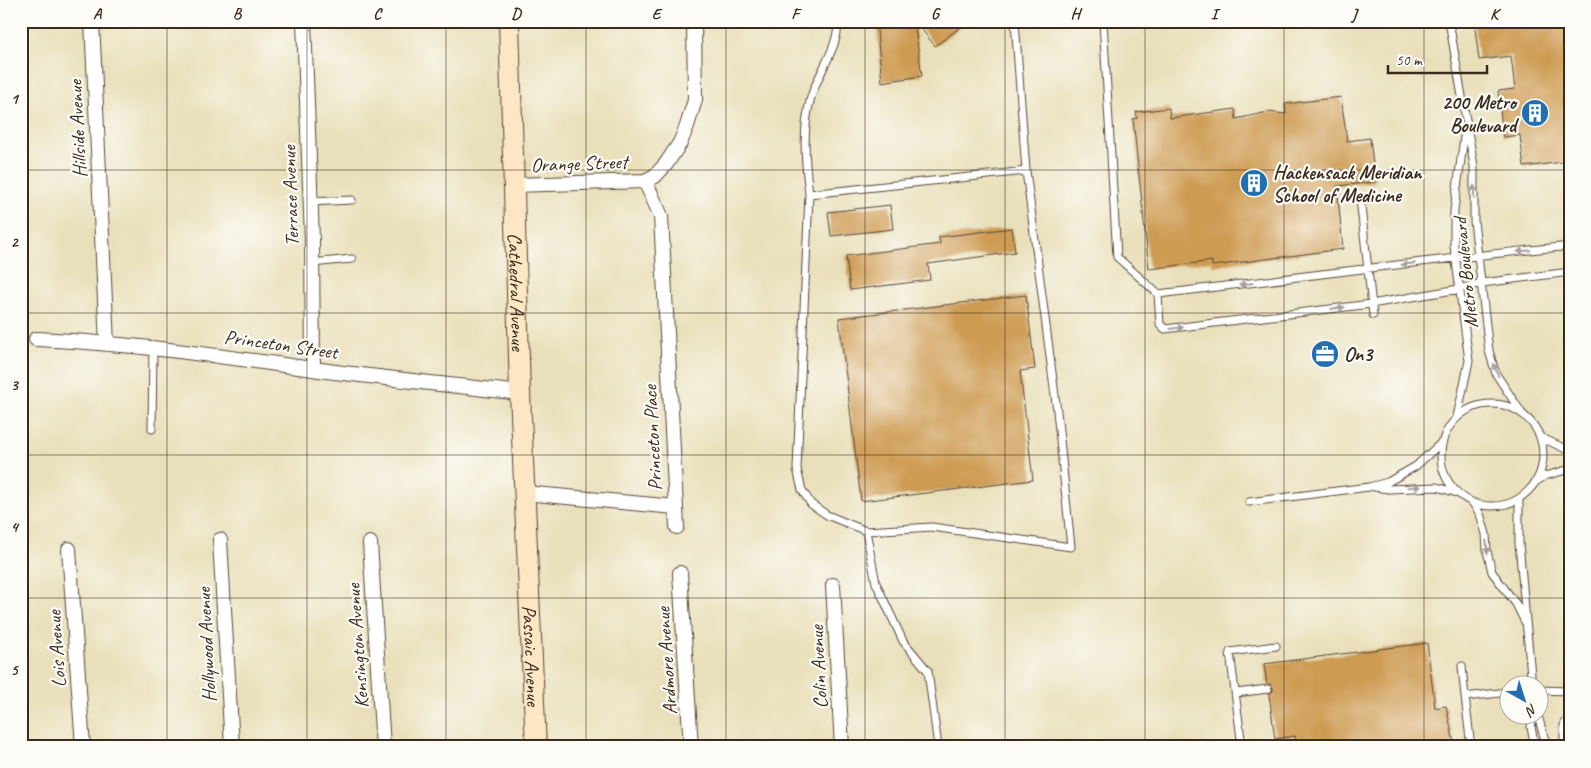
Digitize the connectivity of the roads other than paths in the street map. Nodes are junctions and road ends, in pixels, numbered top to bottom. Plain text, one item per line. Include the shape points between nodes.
1 (92, 21) edge
2 (304, 21) edge
3 (509, 21) edge
4 (694, 21) edge
5 (838, 21) edge
6 (1015, 21) edge
7 (1103, 21) edge
8 (1449, 21) edge
9 (1466, 124) junction
10 (1026, 171) junction
11 (645, 182) junction
12 (514, 185) junction
13 (809, 194) junction
14 (1360, 198) dead end
15 (352, 200) dead end
16 (310, 202) junction
17 (1570, 246) edge
18 (1478, 254) junction
19 (1456, 258) junction
20 (352, 259) dead end
21 (312, 263) junction
22 (1368, 270) junction
23 (1570, 272) edge
24 (1482, 283) junction
25 (1459, 289) junction
26 (1158, 294) junction
27 (1371, 304) junction
28 (1373, 316) dead end
29 (36, 340) dead end
30 (107, 344) junction
31 (152, 348) junction
32 (313, 369) junction
33 (520, 394) junction
34 (1520, 412) junction
35 (1457, 417) junction
36 (152, 429) dead end
37 (1540, 437) junction
38 (1444, 440) junction
39 (1570, 451) edge
40 (1570, 469) edge
41 (1535, 483) junction
42 (1369, 487) junction
43 (524, 493) junction
44 (1458, 493) junction
45 (1519, 498) junction
46 (1249, 502) dead end
47 (1472, 502) junction
48 (675, 507) junction
49 (677, 527) dead end
50 (866, 531) junction
51 (220, 540) dead end
52 (370, 543) dead end
53 (69, 549) dead end
54 (528, 564) joint
55 (680, 573) dead end
56 (833, 585) dead end
57 (1525, 622) junction
58 (1276, 646) dead end
59 (1462, 666) dead end
60 (1531, 676) edge
61 (1268, 688) dead end
62 (1548, 690) edge
63 (1570, 691) edge
64 (1498, 693) edge
65 (1236, 694) junction
66 (1465, 697) junction
67 (1570, 715) edge
68 (1531, 726) edge
69 (1541, 726) edge
70 (1472, 746) edge
71 (83, 747) edge
72 (232, 747) edge
73 (383, 747) edge
74 (536, 747) edge
75 (691, 747) edge
76 (842, 747) edge
77 (938, 747) edge
78 (1242, 747) edge
79 (1535, 747) edge
80 (1547, 747) edge
81 (1564, 747) edge

1 - 30 street, Hillside Avenue
2 - 16 street, Terrace Avenue
3 - 12 main road, Cathedral Avenue
4 - 11 street via 695,100 680,143 666,164
5 - 13 lane via 828,58 811,96 805,130
6 - 10 lane
7 - 26 lane via 1117,257
8 - 9 lane, Metro Boulevard
18 -> 9 lane, Metro Boulevard via 1474,166
9 - 19 lane, Metro Boulevard via 1454,210
10 - 13 lane
10 - 50 lane via 1071,547 932,527
11 - 12 street, Orange Street
11 - 48 street, Princeton Place via 661,216
12 - 33 main road, Cathedral Avenue
13 - 50 lane via 797,469 802,490 811,504 827,515
14 - 22 lane
15 - 16 lane
16 - 21 street, Terrace Avenue
17 -> 18 lane
18 - 19 lane
18 - 24 lane, Metro Boulevard
19 -> 22 lane
19 - 25 lane, Metro Boulevard
20 - 21 lane
21 - 32 street, Terrace Avenue
22 -> 26 lane
22 - 27 lane
23 - 24 lane
24 - 25 lane
34 -> 24 lane, Metro Boulevard via 1496,374
25 - 27 lane
25 - 35 lane, Metro Boulevard via 1469,362
26 -> 27 lane via 1160,324 1165,329
27 - 28 lane
29 - 30 street, Princeton Street
30 - 31 street, Princeton Street
31 - 32 street, Princeton Street
31 - 36 lane
32 - 33 street, Princeton Street
33 - 43 main road, Cathedral Avenue
34 - 35 lane via 1507,405 1489,403 1472,407
34 - 37 lane via 1535,426
35 - 38 lane via 1446,431
37 - 39 lane
37 - 41 lane via 1544,458
38 - 42 lane via 1416,466 1388,482
38 - 44 lane via 1442,465
40 - 41 lane via 1545,476
41 - 45 lane
42 -> 44 lane via 1437,487
42 - 46 lane
43 - 48 street, Princeton Place
43 - 54 main road, Cathedral Avenue
44 - 47 lane
45 - 47 lane via 1504,505
45 - 57 lane
47 -> 57 lane via 1480,514 1486,534 1492,572
48 - 49 street
50 - 77 lane via 876,583 903,642 928,671
51 - 72 street, Hollywood Avenue
52 - 73 street, Kensington Avenue
53 - 71 street, Lois Avenue
54 - 74 main road, Passaic Avenue
55 - 75 street, Ardmore Avenue
56 - 76 street, Colin Avenue
57 - 60 lane
58 - 65 lane via 1230,652
59 - 66 lane
61 - 65 lane
62 - 63 lane
64 - 66 lane
65 - 78 lane
66 - 70 lane
67 - 81 lane via 1564,725
68 - 79 lane
69 - 80 lane

